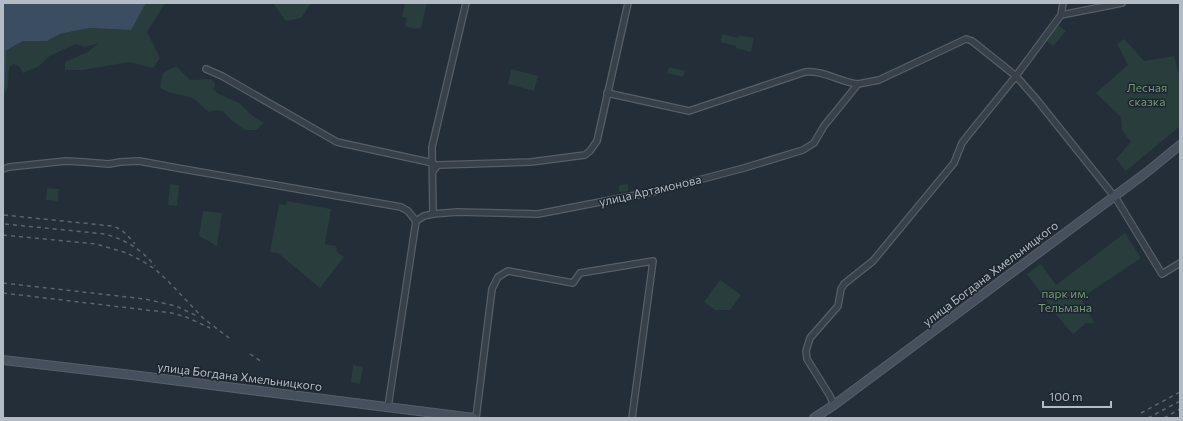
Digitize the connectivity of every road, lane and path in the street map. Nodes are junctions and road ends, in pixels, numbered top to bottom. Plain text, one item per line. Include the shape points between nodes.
1 (466, 3) edge
2 (628, 3) edge
3 (1063, 3) edge
4 (1122, 3) edge
5 (1094, 6) edge
6 (1061, 15) junction
7 (206, 69) dead end
8 (1016, 76) junction
9 (858, 84) junction
10 (607, 93) junction
11 (1180, 145) edge
12 (433, 163) junction
13 (3, 169) edge
14 (434, 170) junction
15 (1114, 196) junction
16 (433, 214) junction
17 (416, 221) junction
18 (1180, 263) edge
19 (3, 360) edge
20 (834, 405) junction
21 (388, 407) junction
22 (475, 418) edge
23 (632, 418) edge
24 (814, 418) edge

1 - 12 street via 432,147
2 - 10 street
3 - 6 street
4 - 5 street
5 - 6 street
6 - 8 street
7 - 12 street via 337,142
8 - 9 street via 966,39 879,80
8 - 15 street
8 - 20 street via 969,134 952,165 873,261 844,284 838,306 809,341 807,359
9 - 10 street via 805,72 689,111
9 - 16 street, улица Артамонова via 824,126 814,143 804,150 657,191 538,214
10 - 14 street via 596,141 586,154 531,162 438,166
11 - 15 main road, улица Богдана Хмельницкого
12 - 14 street
13 - 17 street via 66,161 109,164 139,161 401,207
14 - 16 street
15 - 18 street via 1162,274
15 - 20 main road, улица Богдана Хмельницкого
16 - 17 street, улица Артамонова
17 - 21 street
19 - 21 main road, улица Богдана Хмельницкого
20 - 24 main road, улица Богдана Хмельницкого
21 - 22 main road, улица Богдана Хмельницкого
22 - 23 street via 492,289 498,277 508,271 573,283 580,273 653,261

